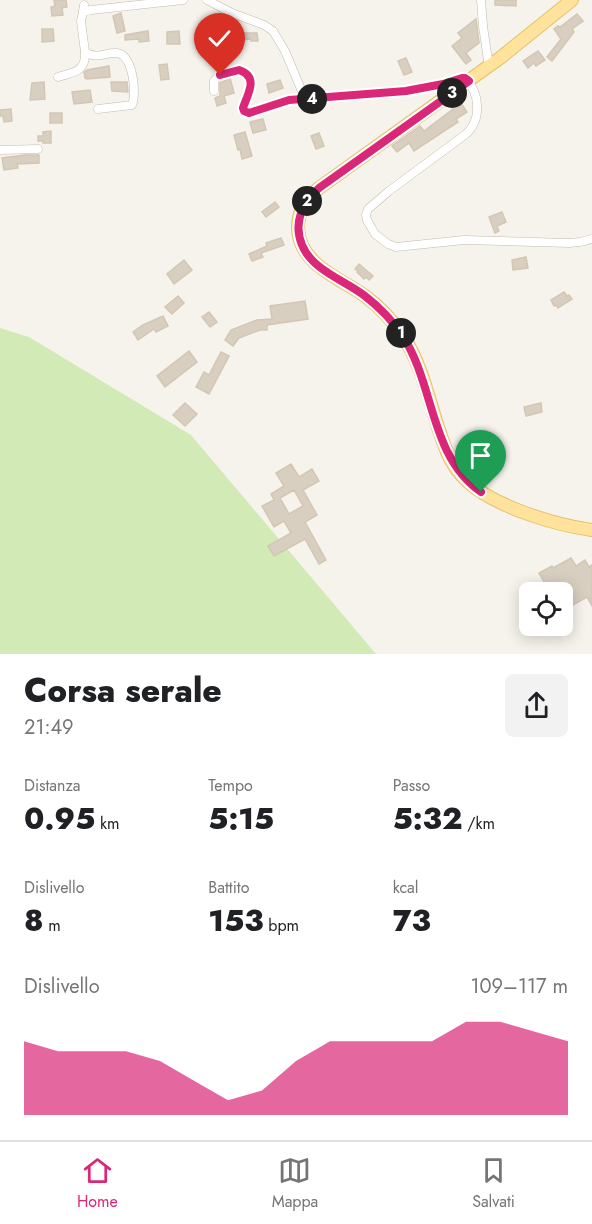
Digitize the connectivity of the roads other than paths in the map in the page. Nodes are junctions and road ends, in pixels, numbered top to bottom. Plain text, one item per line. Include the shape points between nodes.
1 (183, 0) edge
2 (207, 0) edge
3 (481, 0) edge
4 (570, 2) edge
5 (85, 7) edge
6 (485, 44) junction
7 (85, 52) junction
8 (500, 58) junction
9 (489, 67) junction
10 (58, 77) dead end
11 (469, 81) junction
12 (214, 91) dead end
13 (309, 99) junction
14 (98, 109) dead end
15 (38, 149) dead end
16 (0, 150) edge
17 (592, 239) edge
18 (592, 530) edge

1 - 5 street
2 - 13 street via 273,31
3 - 6 street
4 - 8 main road
5 - 7 street via 81,21
6 - 8 street
6 - 9 street
7 - 10 street via 82,67
7 - 14 street via 94,56 121,54 132,73 133,104
8 - 9 main road
9 - 11 main road
11 - 13 street via 462,78 406,91
11 - 17 street via 477,100 472,129 371,207 366,216 371,230 396,247 459,240 569,243
11 - 18 main road via 316,190 300,213 299,237 313,261 374,303 401,334 417,362 447,452 465,480 506,505
12 - 13 street via 216,77 239,70 250,82 243,108 246,112 289,100
15 - 16 street

